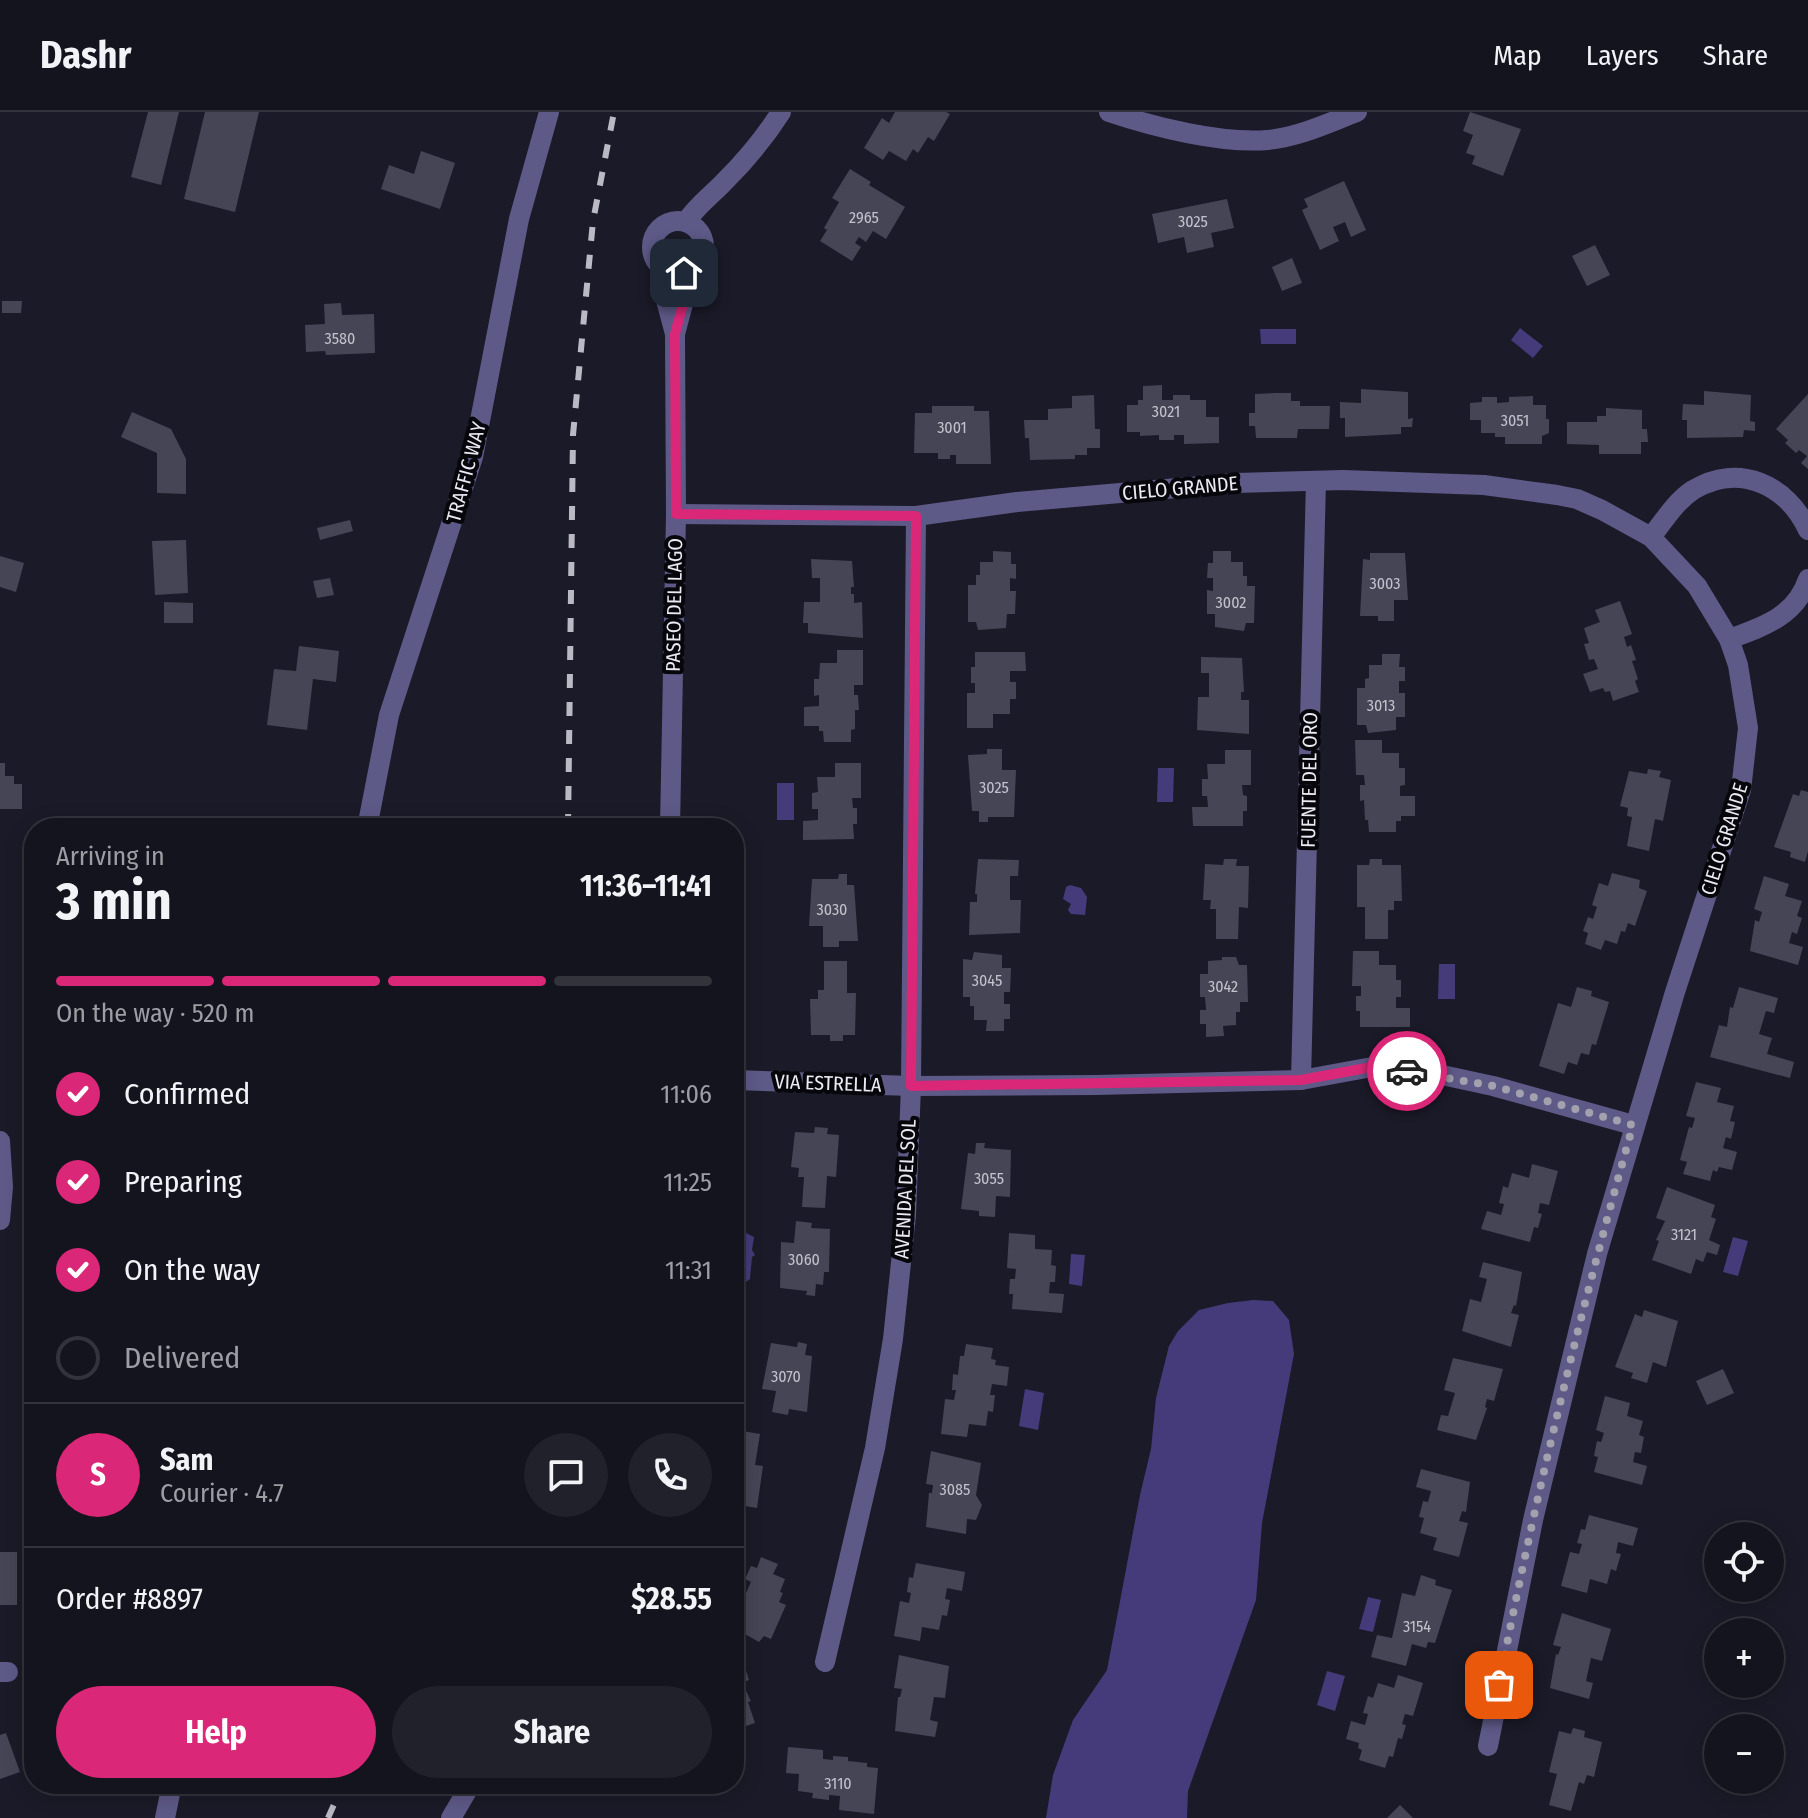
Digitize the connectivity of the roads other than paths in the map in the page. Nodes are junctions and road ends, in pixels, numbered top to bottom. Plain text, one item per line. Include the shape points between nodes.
1 (549, 112) edge
2 (781, 112) edge
3 (1109, 112) edge
4 (1357, 112) edge
5 (686, 222) junction
6 (677, 273) junction
7 (1316, 481) junction
8 (676, 514) junction
9 (916, 516) junction
10 (1808, 530) edge
11 (1651, 537) junction
12 (1808, 579) edge
13 (1729, 639) junction
14 (369, 818) edge
15 (670, 818) edge
16 (744, 1080) edge
17 (1301, 1080) junction
18 (911, 1086) junction
19 (1633, 1125) junction
20 (0, 1141) edge
21 (0, 1220) edge
22 (825, 1662) dead end
23 (1488, 1746) dead end
24 (170, 1794) edge
25 (465, 1794) edge
26 (165, 1818) edge
27 (451, 1818) edge

1 - 14 street, TRAFFIC WAY via 519,219 473,457 389,715
2 - 5 street
3 - 4 street via 1161,129 1267,140
5 - 6 street via 700,232 705,248 699,264
5 - 6 street via 660,227 653,239 658,265
6 - 8 street, PASEO DEL LAGO via 663,289 675,334
7 - 9 street, CIELO GRANDE via 1017,502
7 - 11 street, CIELO GRANDE via 1484,485 1557,495 1602,510
7 - 17 street, FUENTE DEL ORO
8 - 9 street, CIELO GRANDE
8 - 15 street, PASEO DEL LAGO
9 - 18 street, AVENIDA DEL SOL
10 - 11 street via 1787,497 1770,486 1731,478 1693,490
11 - 13 street, CIELO GRANDE via 1697,586
12 - 13 street via 1783,615
13 - 19 street, CIELO GRANDE via 1747,716 1741,790
16 - 18 street, VIA ESTRELLA
17 - 18 street, VIA ESTRELLA
17 - 19 street, VIA ESTRELLA via 1372,1067 1442,1075
18 - 22 street, AVENIDA DEL SOL via 906,1215 893,1339 875,1448
19 - 23 street, CIELO GRANDE via 1557,1413
20 - 21 street
24 - 26 street
25 - 27 street

